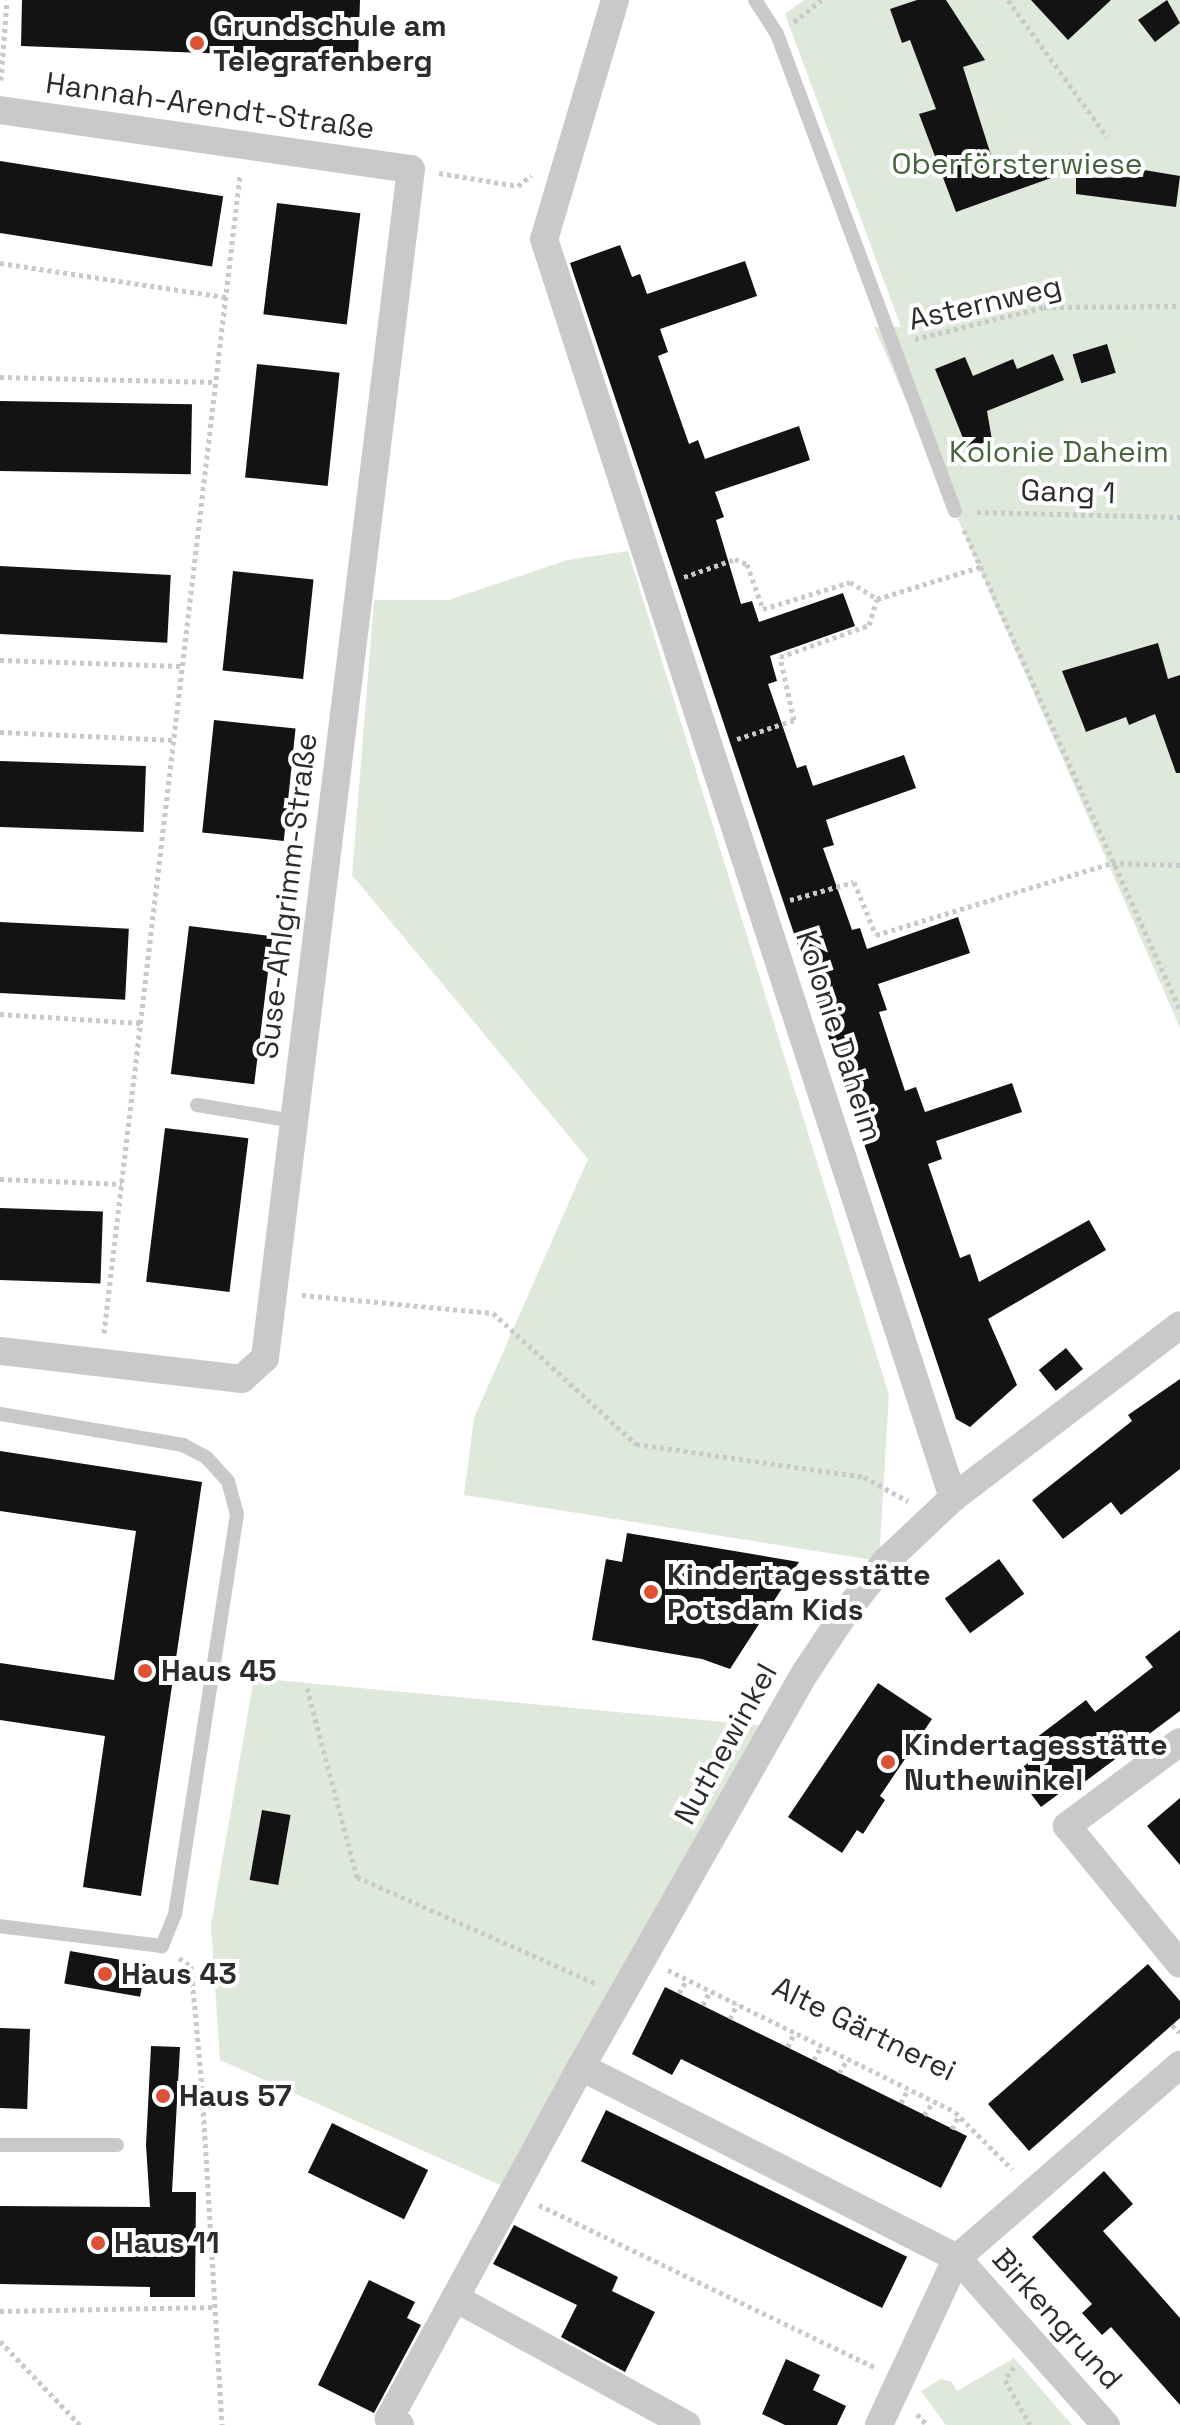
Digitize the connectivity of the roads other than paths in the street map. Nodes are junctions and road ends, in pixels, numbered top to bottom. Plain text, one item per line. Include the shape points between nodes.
1 (615, 0) edge
2 (755, 0) edge
3 (0, 110) edge
4 (411, 169) joint
5 (955, 511) road end
6 (197, 1105) dead end
7 (294, 1121) junction
8 (1180, 1325) edge
9 (0, 1351) edge
10 (0, 1414) edge
11 (943, 1507) junction
12 (1180, 1742) edge
13 (0, 1926) edge
14 (1180, 1964) edge
15 (1180, 2065) edge
16 (581, 2067) junction
17 (0, 2145) edge
18 (117, 2145) dead end
19 (957, 2258) junction
20 (455, 2298) junction
21 (400, 2425) edge
22 (687, 2425) edge
23 (879, 2425) edge
24 (1106, 2425) edge

1 - 11 street, Kolonie Daheim via 544,239 762,908
2 - 5 lane via 777,34
3 - 4 street, Hannah-Arendt-Straße
4 - 7 street, Suse-Ahlgrimm-Straße
6 - 7 lane
7 - 9 street, Suse-Ahlgrimm-Straße via 265,1358 242,1379
8 - 11 street, Nuthewinkel
10 - 13 lane via 183,1445 207,1458 228,1481 237,1514 175,1914 162,1946
11 - 16 street, Nuthewinkel via 885,1562 805,1673
12 - 14 street via 1067,1826
15 - 19 street
16 - 19 street
16 - 20 street, Nuthewinkel
17 - 18 lane
19 - 23 street
19 - 24 street, Birkengrund
20 - 21 street, Nuthewinkel via 389,2419
20 - 22 street

